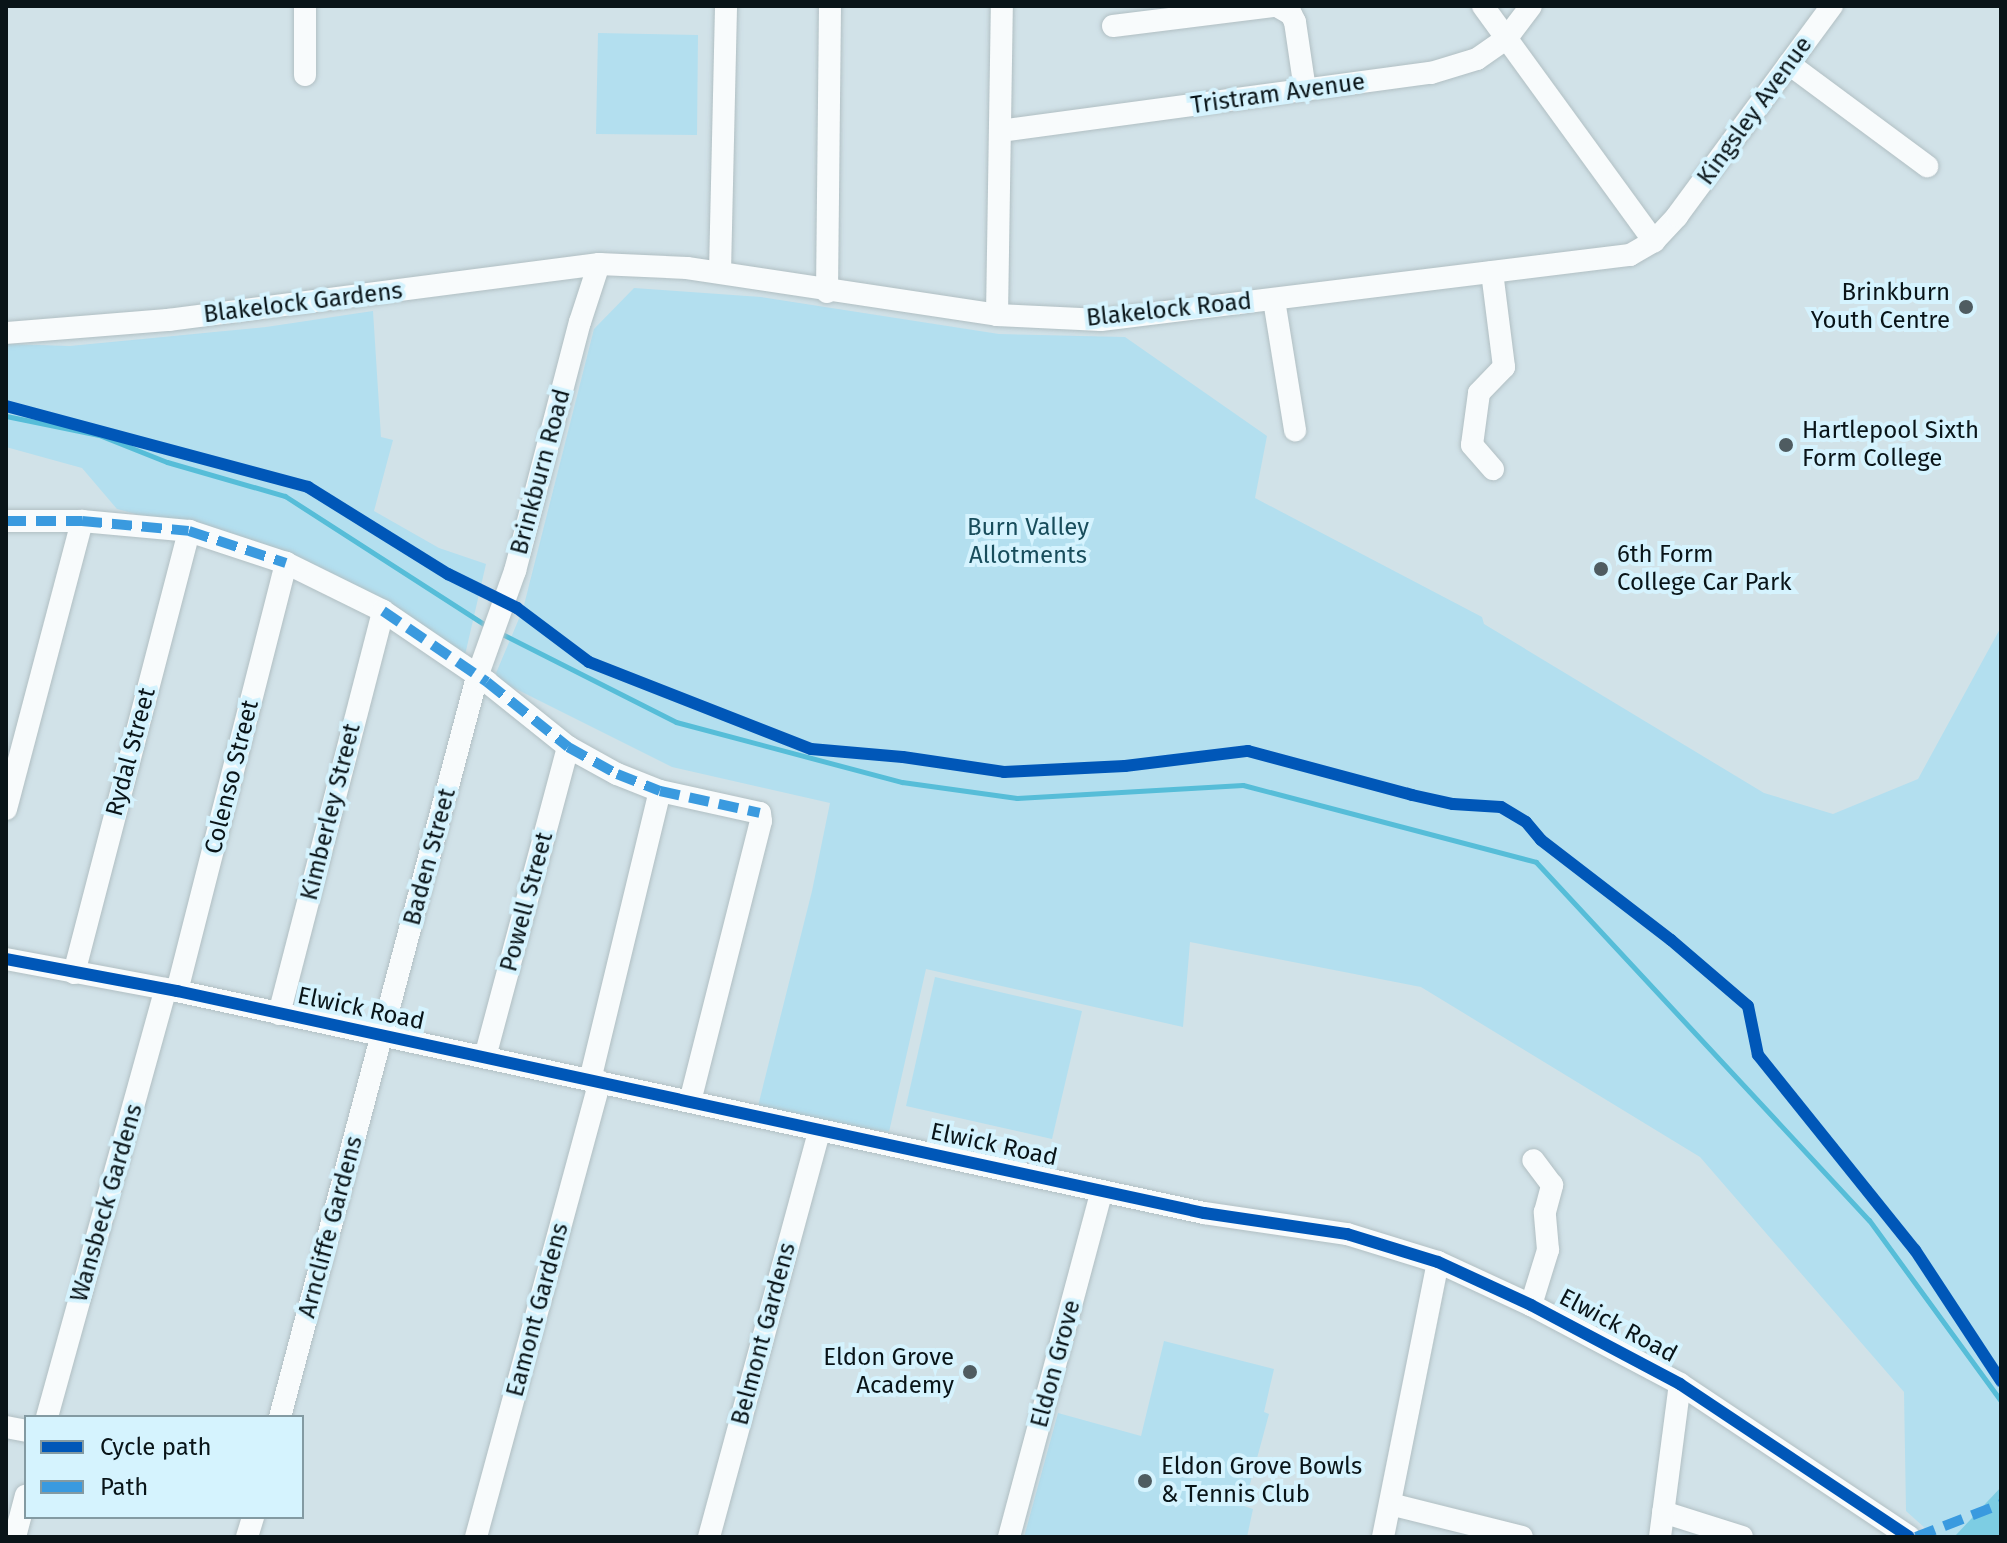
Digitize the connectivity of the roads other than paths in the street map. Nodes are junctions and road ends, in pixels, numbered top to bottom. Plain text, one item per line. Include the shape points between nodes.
1 (305, 6) edge
2 (726, 6) edge
3 (830, 6) edge
4 (1002, 6) edge
5 (1275, 6) edge
6 (1483, 6) edge
7 (1531, 6) edge
8 (1832, 6) edge
9 (1113, 26) dead end
10 (1506, 39) junction
11 (1789, 64) junction
12 (305, 75) dead end
13 (1305, 90) junction
14 (1000, 131) junction
15 (1927, 166) dead end
16 (1677, 216) joint
17 (1654, 241) junction
18 (599, 264) junction
19 (720, 272) junction
20 (1492, 272) junction
21 (827, 292) junction
22 (1274, 300) junction
23 (997, 315) junction
24 (6, 333) edge
25 (1295, 430) dead end
26 (1493, 469) dead end
27 (6, 521) edge
28 (82, 521) junction
29 (189, 531) junction
30 (286, 563) junction
31 (383, 611) junction
32 (477, 677) junction
33 (568, 747) junction
34 (660, 791) junction
35 (6, 809) edge
36 (6, 959) edge
37 (74, 973) junction
38 (172, 990) junction
39 (279, 1014) junction
40 (383, 1036) junction
41 (485, 1057) junction
42 (595, 1081) junction
43 (690, 1101) junction
44 (819, 1131) junction
45 (1533, 1160) dead end
46 (1102, 1191) junction
47 (1438, 1262) junction
48 (1531, 1305) junction
49 (1680, 1384) junction
50 (48, 1415) edge
51 (281, 1415) edge
52 (24, 1503) edge
53 (1390, 1504) junction
54 (1663, 1512) junction
55 (15, 1537) edge
56 (476, 1537) edge
57 (709, 1537) edge
58 (1009, 1537) edge
59 (1383, 1537) edge
60 (1522, 1537) edge
61 (1660, 1537) edge
62 (1742, 1537) edge
63 (1909, 1537) edge

1 - 12 street
2 - 19 street
3 - 21 street
4 - 14 street
5 - 9 street
5 - 13 street via 1295,22
6 - 10 street
7 - 10 street, Tristram Avenue
8 - 11 street, Kingsley Avenue
10 - 13 street, Tristram Avenue via 1477,59 1431,73
10 - 17 street
11 - 15 street
11 - 16 street, Kingsley Avenue
13 - 14 street, Tristram Avenue
14 - 23 street
16 - 17 street, Blakelock Road
17 - 20 street, Blakelock Road via 1630,255
18 - 19 street, Blakelock Road
18 - 24 street, Blakelock Gardens via 183,318
18 - 32 street, Brinkburn Road via 502,610
19 - 21 street, Blakelock Road
20 - 22 street, Blakelock Road
20 - 26 street via 1504,367 1479,393 1472,445
21 - 23 street, Blakelock Road
22 - 23 street, Blakelock Road via 1101,320
22 - 25 street
27 - 28 street
28 - 29 street
28 - 35 street
29 - 30 street
29 - 37 street, Rydal Street
30 - 31 street
30 - 38 street, Colenso Street
31 - 32 street
31 - 39 street, Kimberley Street
32 - 33 street
32 - 40 street, Baden Street
33 - 34 street
33 - 41 street, Powell Street
34 - 42 street, Eamont Gardens
34 - 43 street via 760,813 761,821
36 - 37 street, Elwick Road
37 - 38 street, Elwick Road
38 - 39 street, Elwick Road
38 - 50 street, Wansbeck Gardens
39 - 40 street, Elwick Road
40 - 41 street, Elwick Road
40 - 51 street, Arncliffe Gardens
41 - 42 street, Elwick Road
42 - 43 street, Elwick Road
42 - 56 street, Eamont Gardens
43 - 44 street, Elwick Road
44 - 46 street, Elwick Road
44 - 57 street, Belmont Gardens
45 - 48 street via 1562,1185 1545,1212 1548,1250
46 - 47 street, Elwick Road via 1204,1213 1347,1234
46 - 58 street, Eldon Grove
47 - 48 street, Elwick Road
47 - 53 street
48 - 49 street, Elwick Road
49 - 54 street
49 - 63 street, Elwick Road
52 - 55 street
53 - 59 street
53 - 60 street
54 - 61 street
54 - 62 street

